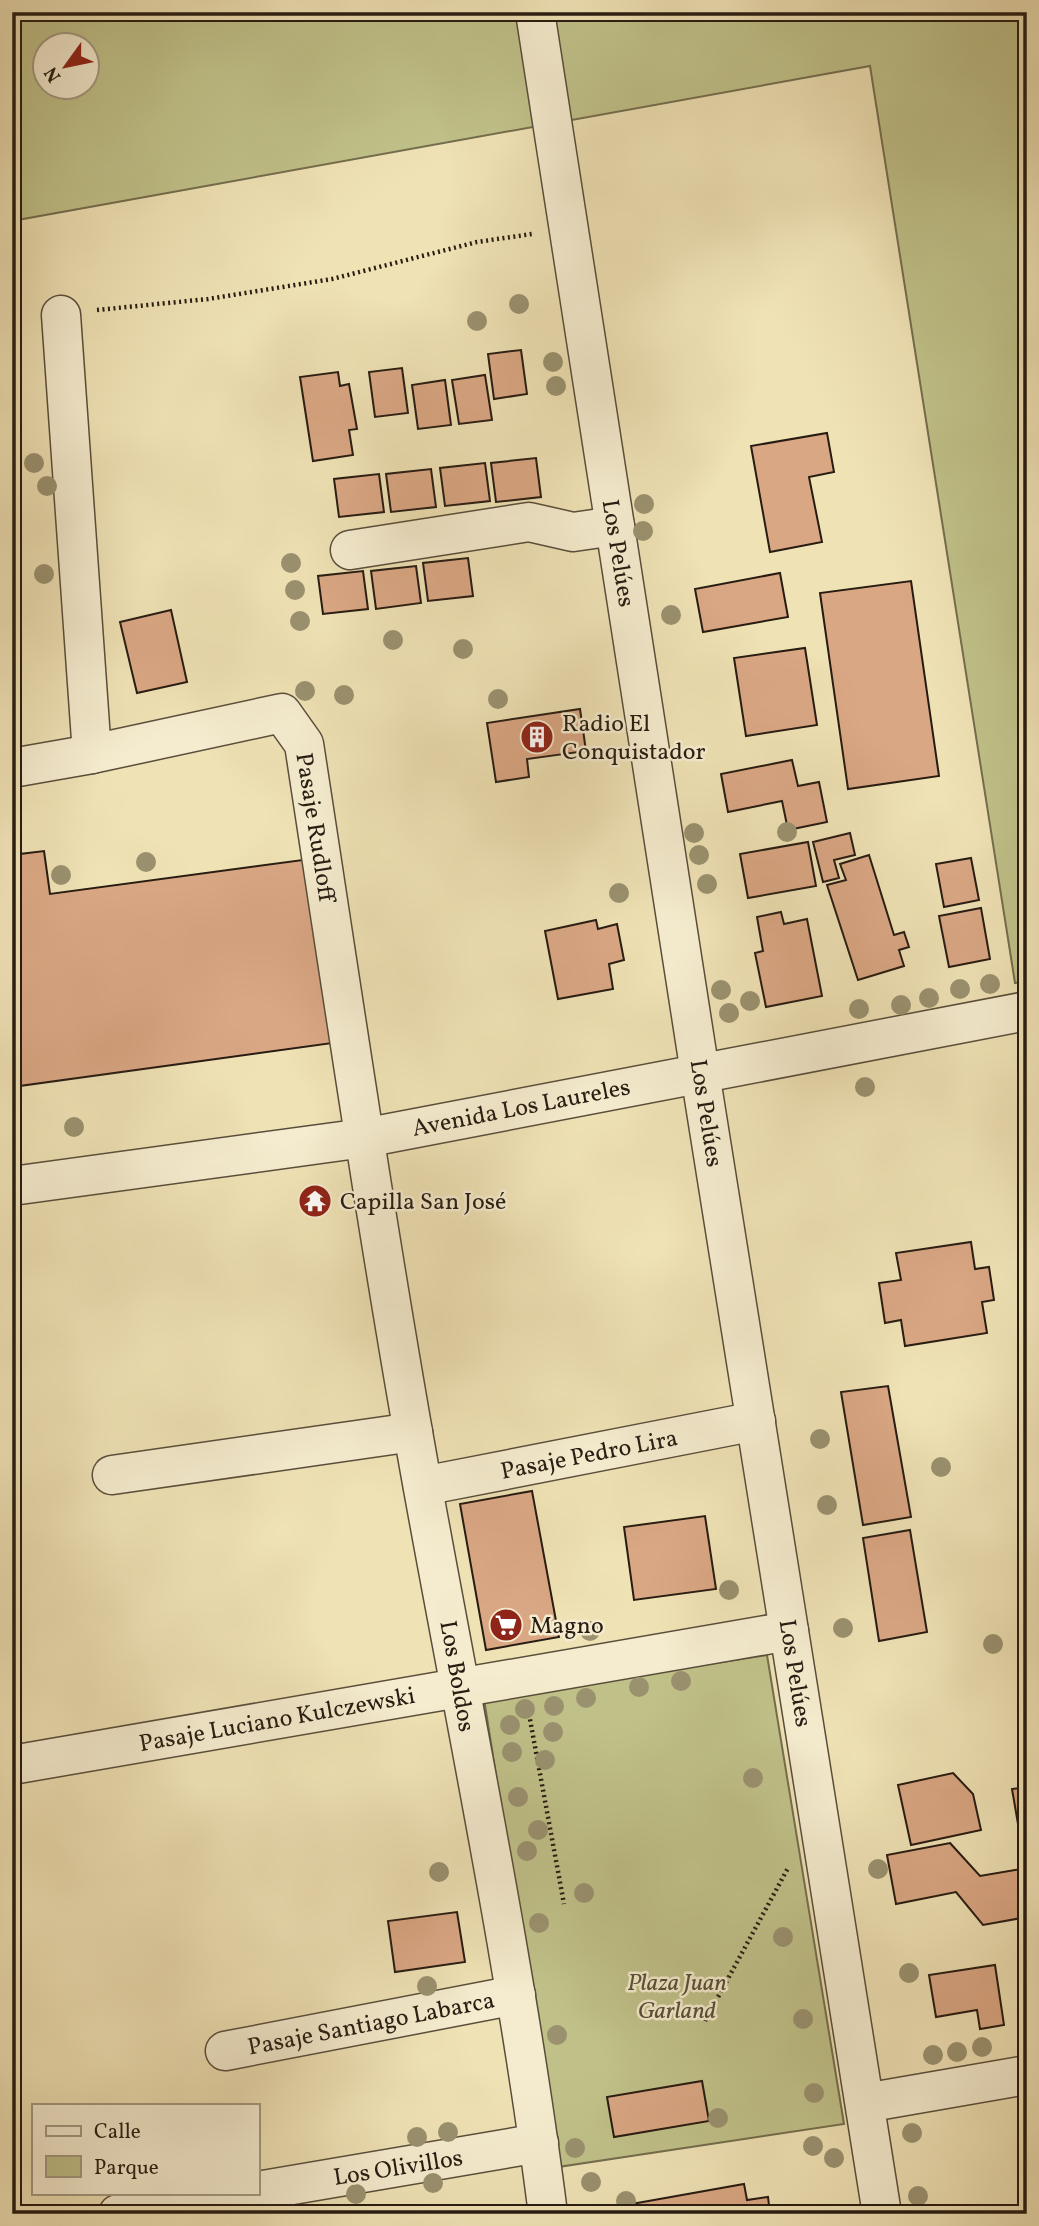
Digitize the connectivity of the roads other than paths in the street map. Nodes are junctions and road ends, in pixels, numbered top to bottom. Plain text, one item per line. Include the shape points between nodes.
1 (536, 12) edge
2 (61, 315) road end
3 (615, 526) junction
4 (349, 551) dead end
5 (92, 754) junction
6 (12, 768) edge
7 (1027, 1011) edge
8 (700, 1073) junction
9 (364, 1138) junction
10 (12, 1186) edge
11 (756, 1421) junction
12 (413, 1432) junction
13 (111, 1475) dead end
14 (423, 1486) junction
15 (789, 1631) junction
16 (461, 1688) junction
17 (12, 1765) edge
18 (516, 1996) junction
19 (225, 2050) dead end
20 (1027, 2075) edge
21 (864, 2103) junction
22 (539, 2143) junction
23 (259, 2191) edge
24 (239, 2194) edge
25 (118, 2214) edge
26 (548, 2214) edge
27 (882, 2214) edge

1 - 3 street, Los Pelúes
2 - 5 street
3 - 4 street via 573,532 529,522
3 - 8 street, Los Pelúes
5 - 6 street, Pasaje Rudloff
5 - 9 street, Pasaje Rudloff via 282,713 304,744
7 - 8 street, Avenida Los Laureles
8 - 9 street, Avenida Los Laureles
8 - 11 street, Los Pelúes
9 - 10 street, Avenida Los Laureles
9 - 12 street, Los Boldos
11 - 14 street, Pasaje Pedro Lira
11 - 15 street, Los Pelúes
12 - 13 street
12 - 14 street, Los Boldos
14 - 16 street, Los Boldos
15 - 16 street, Pasaje Luciano Kulczewski
15 - 21 street, Los Pelúes
16 - 17 street, Pasaje Luciano Kulczewski
16 - 18 street, Los Boldos
18 - 19 street, Pasaje Santiago Labarca
18 - 22 street, Los Boldos
20 - 21 street
21 - 27 street, Los Pelúes
22 - 23 street, Los Olivillos
22 - 26 street, Los Boldos
24 - 25 street

